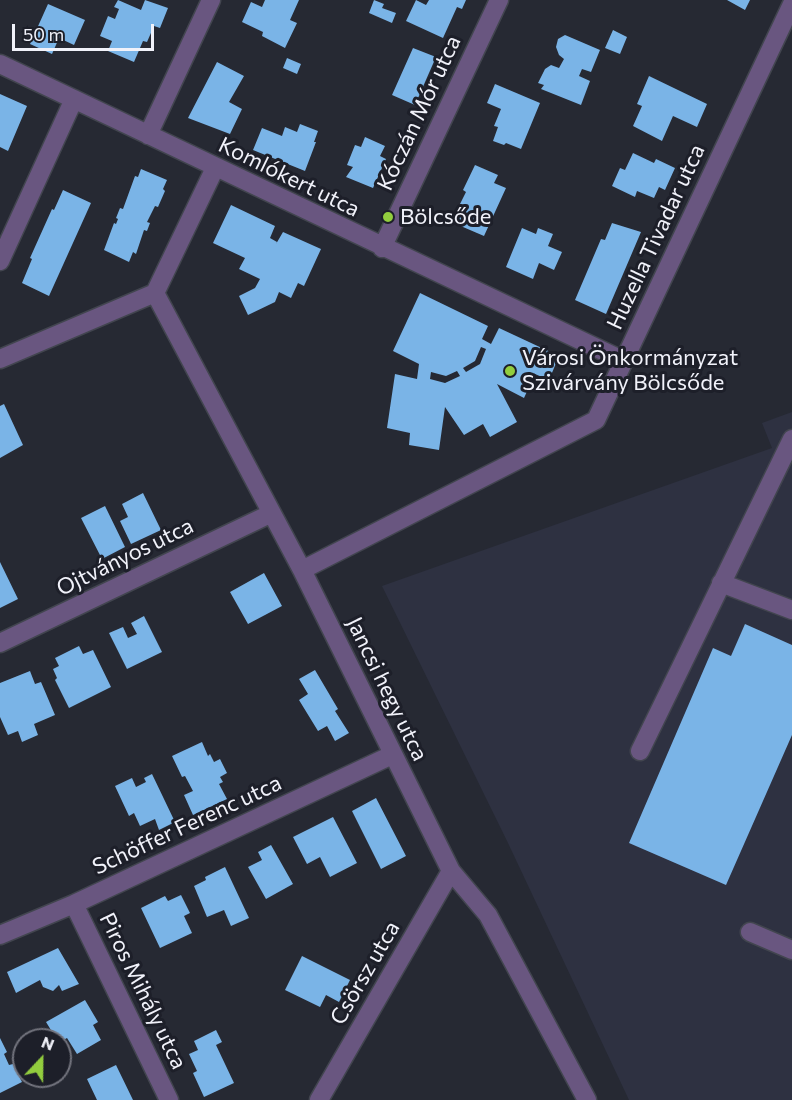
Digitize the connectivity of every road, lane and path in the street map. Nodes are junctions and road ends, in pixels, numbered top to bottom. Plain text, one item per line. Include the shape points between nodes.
1 (211, 0) edge
2 (500, 0) edge
3 (792, 4) edge
4 (0, 64) edge
5 (74, 99) junction
6 (148, 135) junction
7 (215, 168) junction
8 (382, 248) junction
9 (0, 261) edge
10 (155, 293) junction
11 (0, 359) edge
12 (624, 361) junction
13 (792, 441) edge
14 (270, 514) junction
15 (302, 570) junction
16 (721, 583) junction
17 (792, 610) edge
18 (0, 643) edge
19 (640, 751) dead end
20 (392, 755) junction
21 (451, 871) junction
22 (74, 904) junction
23 (750, 932) dead end
24 (0, 935) edge
25 (792, 950) edge
26 (169, 1100) edge
27 (319, 1100) edge
28 (586, 1100) edge

1 - 6 street
2 - 8 street, Kóczán Mór utca
3 - 12 street, Huzella Tivadar utca
4 - 5 street, Komlókert utca
5 - 6 street, Komlókert utca
5 - 9 street
6 - 7 street, Komlókert utca
7 - 8 street, Komlókert utca
7 - 10 street
8 - 12 street, Komlókert utca
10 - 11 street
10 - 14 street, Jancsi hegy utca
12 - 15 street, Huzella Tivadar utca via 596,420
13 - 16 street
14 - 15 street, Jancsi hegy utca
14 - 18 street, Ojtványos utca
15 - 20 street, Jancsi hegy utca
16 - 17 street
16 - 19 street
20 - 21 street, Jancsi hegy utca
20 - 22 street, Schöffer Ferenc utca
21 - 27 street, Csörsz utca
21 - 28 street, Jancsi hegy utca via 488,915
22 - 24 street, Schöffer Ferenc utca
22 - 26 street, Piros Mihály utca
23 - 25 street

